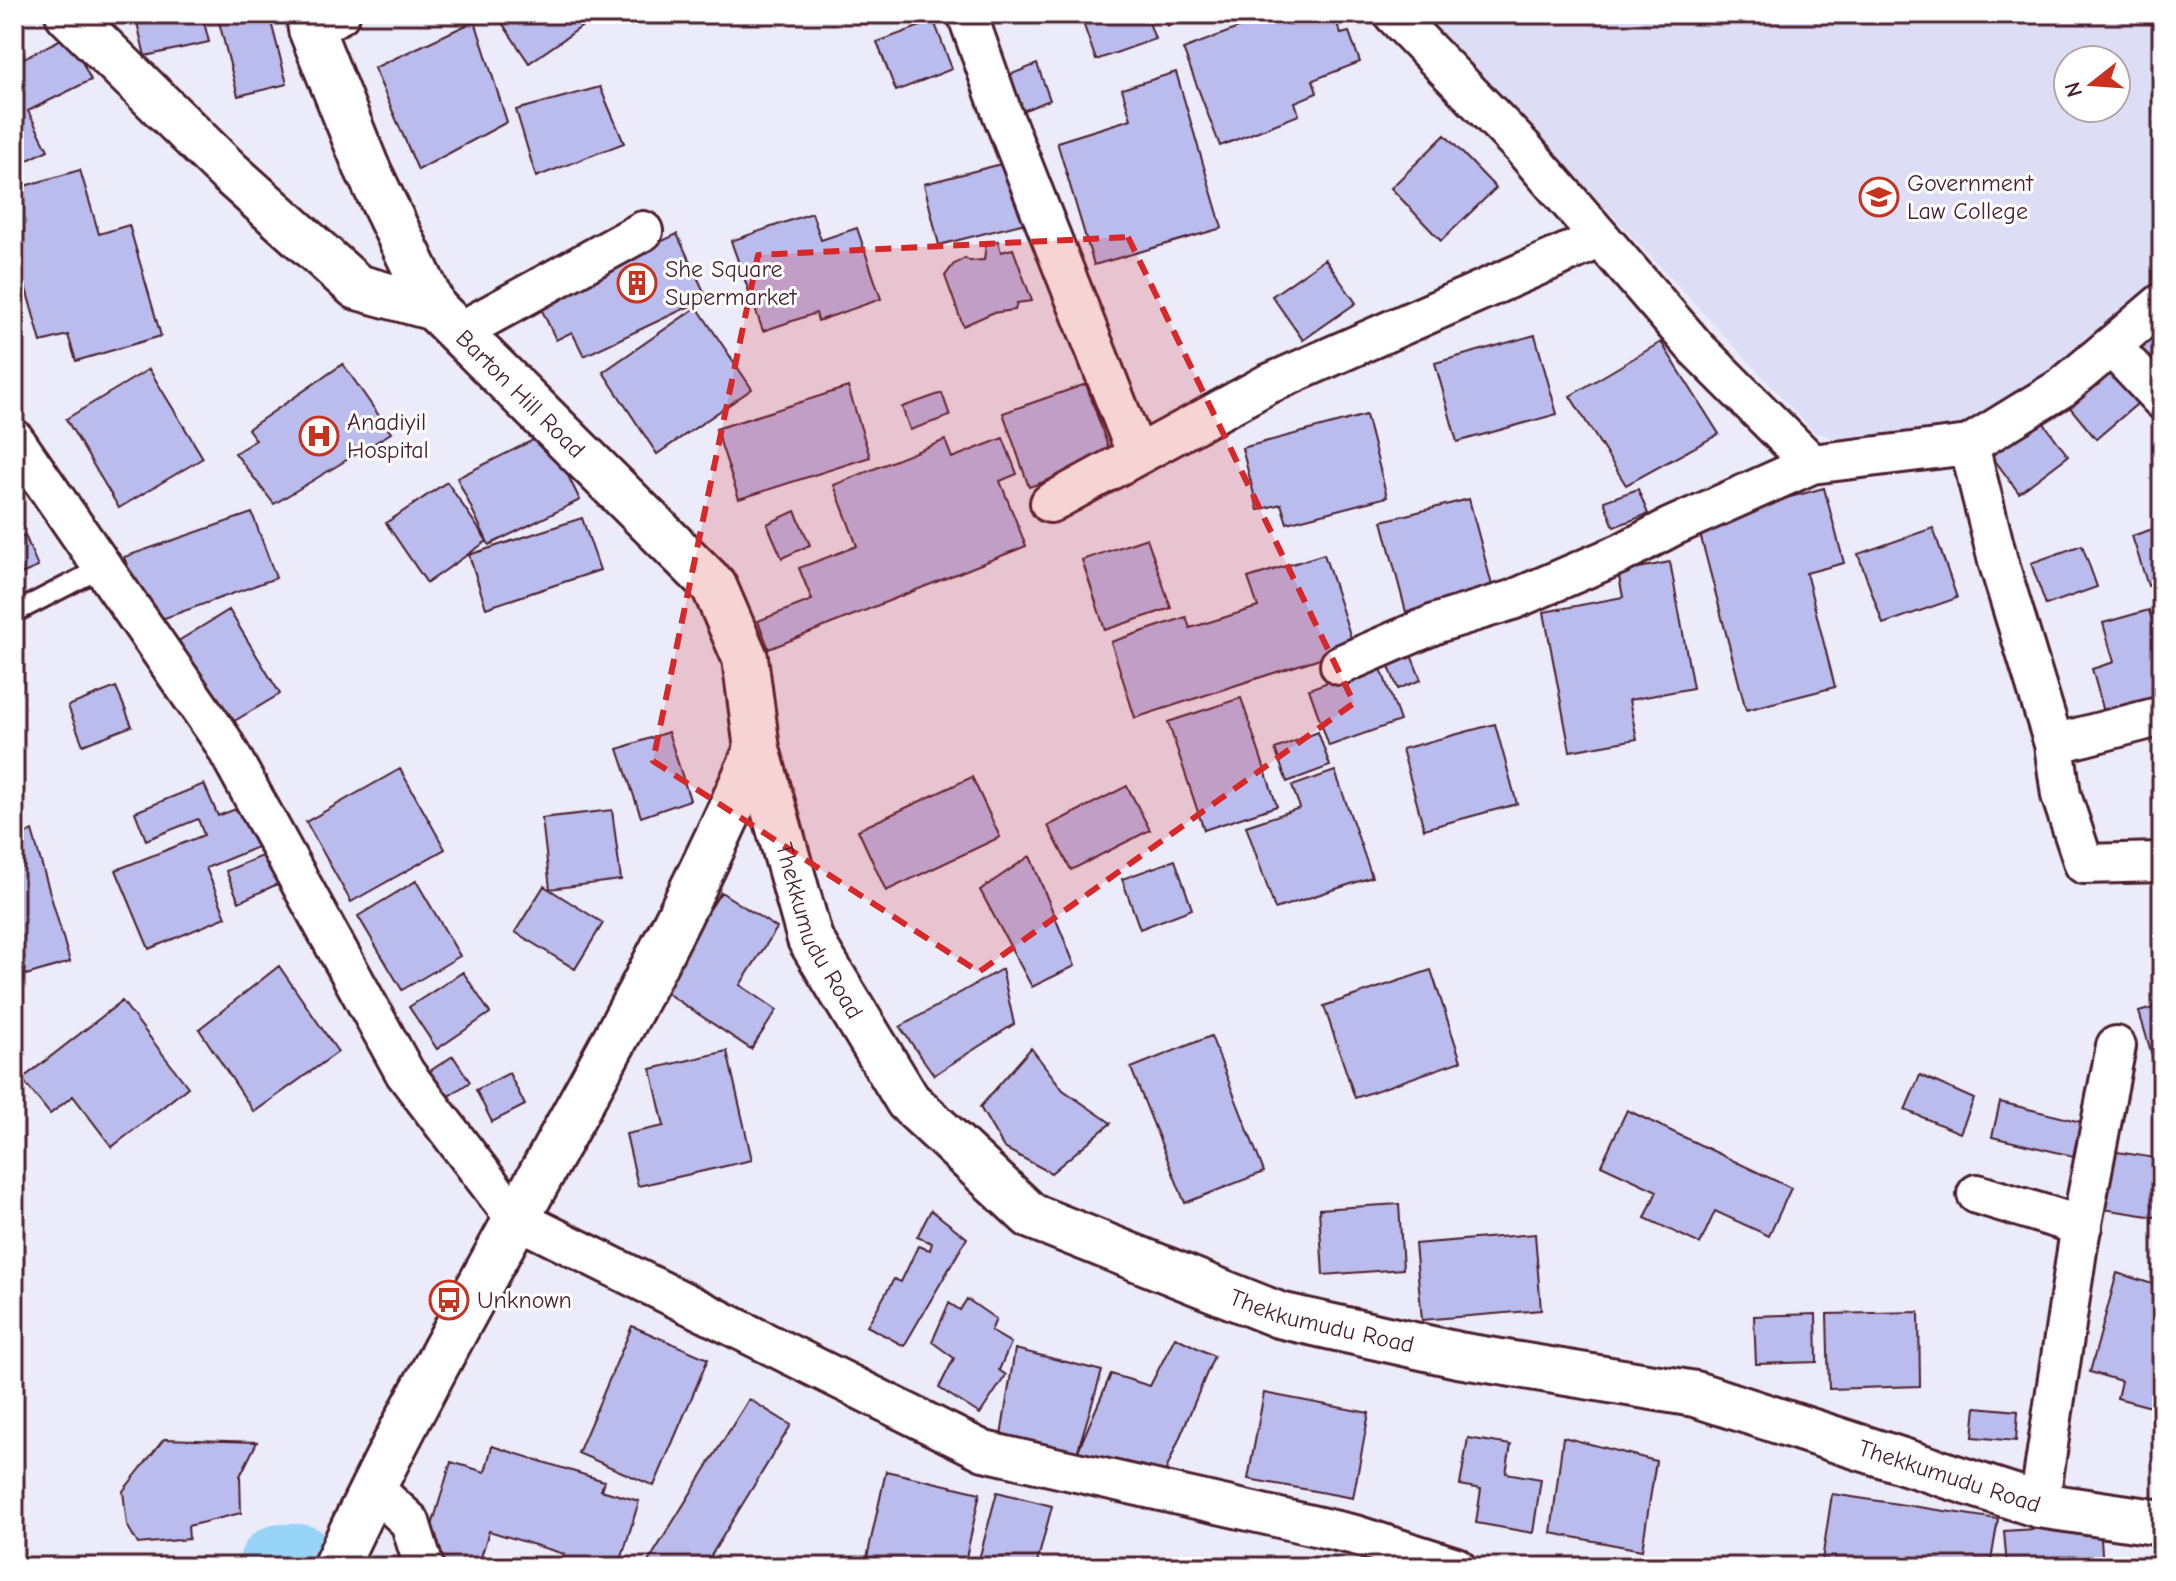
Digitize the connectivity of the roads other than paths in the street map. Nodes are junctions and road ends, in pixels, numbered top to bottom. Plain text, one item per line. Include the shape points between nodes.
1 (68, 14) edge
2 (967, 14) edge
3 (1393, 14) edge
4 (320, 19) edge
5 (643, 231) dead end
6 (1601, 238) junction
7 (2162, 303) edge
8 (446, 320) junction
9 (2112, 347) junction
10 (2162, 400) edge
11 (14, 439) edge
12 (1969, 445) junction
13 (1137, 455) junction
14 (1812, 464) junction
15 (1050, 503) dead end
16 (103, 567) junction
17 (14, 613) edge
18 (1340, 665) dead end
19 (2162, 716) edge
20 (2054, 744) junction
21 (757, 749) junction
22 (2162, 862) edge
23 (2116, 1046) dead end
24 (1977, 1194) dead end
25 (515, 1218) junction
26 (2082, 1226) junction
27 (372, 1487) junction
28 (2039, 1505) junction
29 (2162, 1523) edge
30 (335, 1567) edge
31 (424, 1567) edge
32 (1456, 1567) edge

1 - 8 main road via 228,171 357,287
2 - 13 street
3 - 6 street via 1522,147
4 - 8 main road, Barton Hill Road via 366,166
5 - 8 street
6 - 13 street via 1266,385
6 - 14 street via 1696,348
7 - 9 street
8 - 21 main road, Barton Hill Road via 714,586 745,658
9 - 10 street
9 - 12 street via 2063,387
11 - 16 street
12 - 14 street
12 - 20 street
13 - 15 street
14 - 18 street via 1526,594 1437,623
16 - 17 lane
16 - 25 street via 222,740 405,1073
19 - 20 street
20 - 22 street via 2061,795 2084,864
21 - 25 main road via 722,831
21 - 28 main road, Thekkumudu Road via 810,939 908,1101 1031,1216 1279,1315 1458,1355 1695,1394
23 - 26 street
24 - 26 street
25 - 27 main road
25 - 32 street via 984,1451 1355,1535
26 - 28 street
27 - 30 main road
27 - 31 street via 410,1522
28 - 29 main road, Thekkumudu Road

